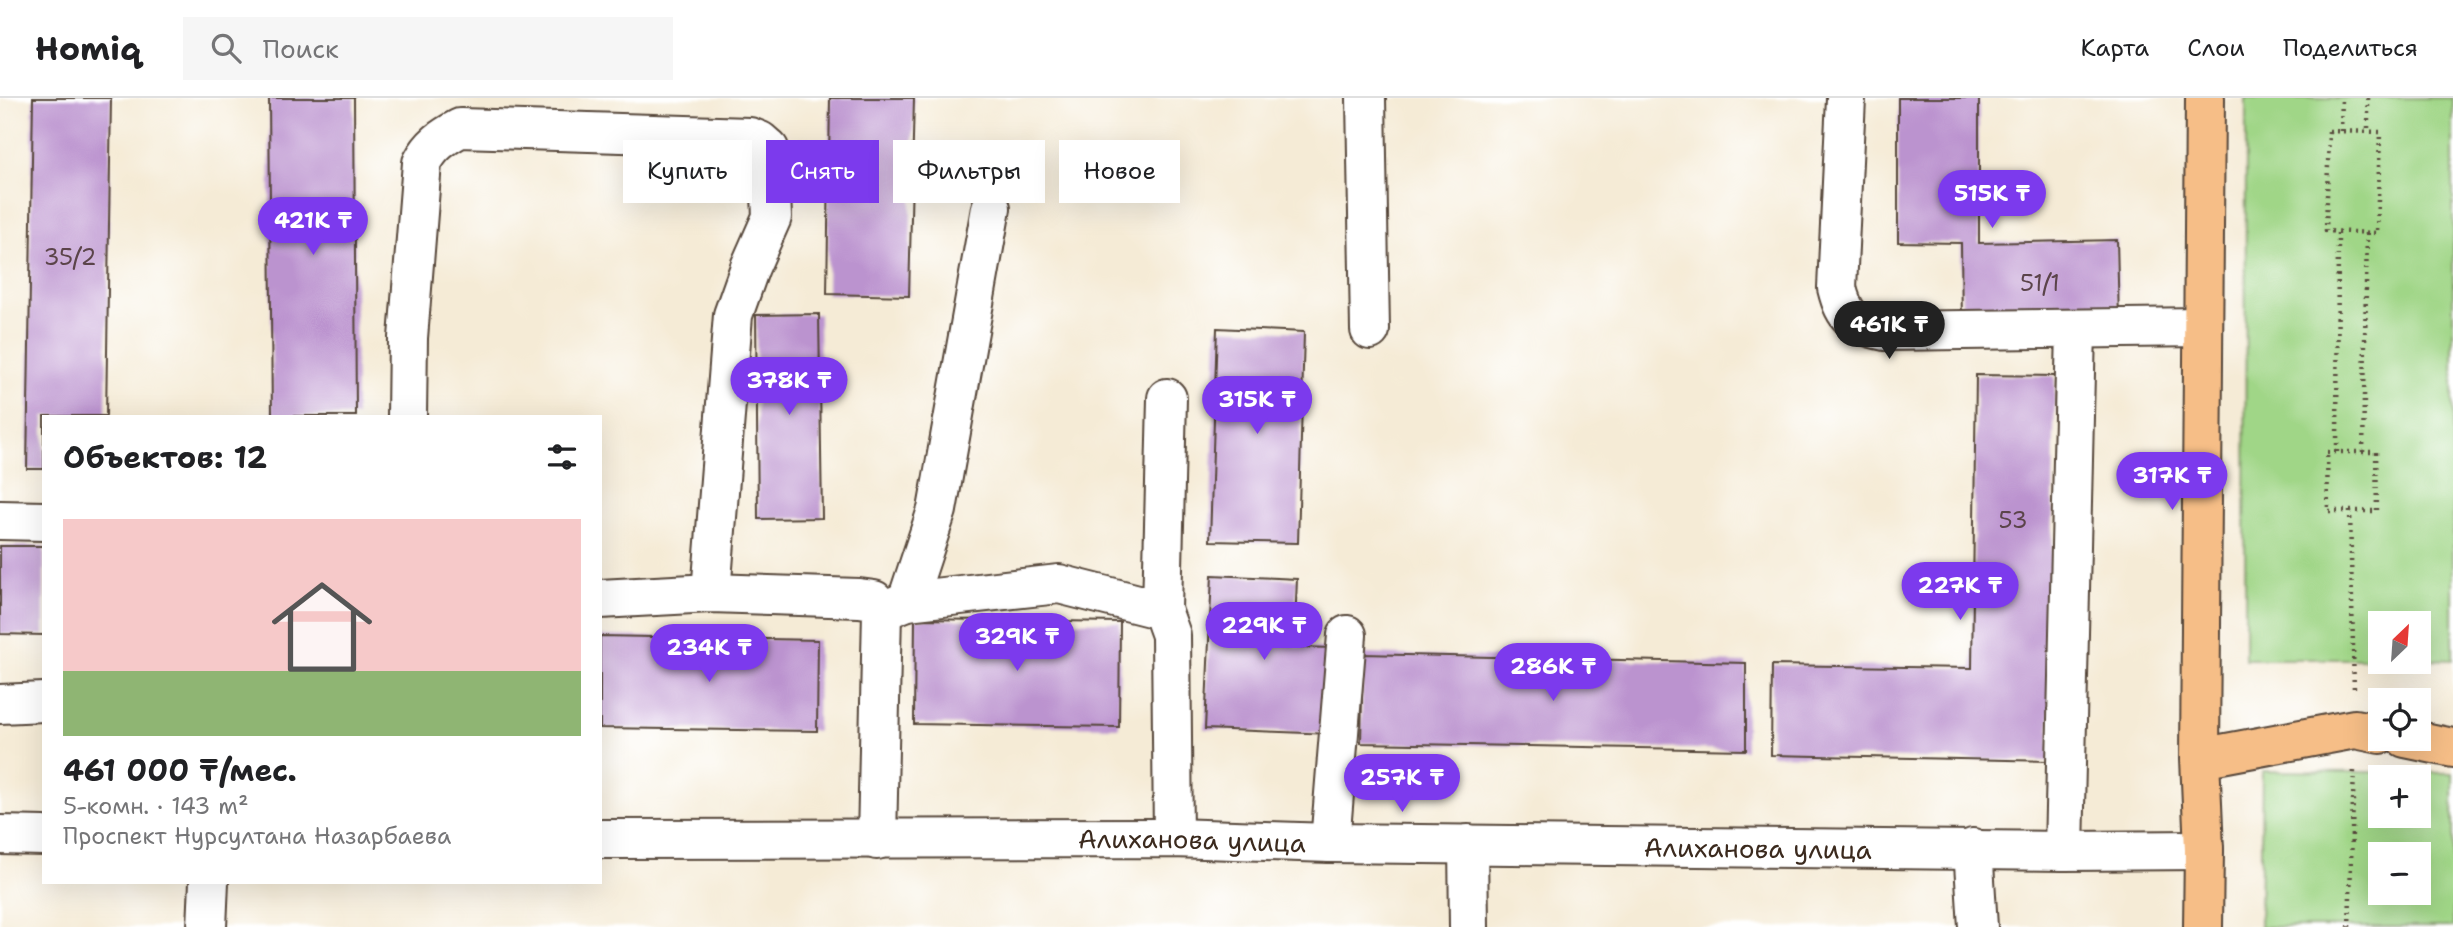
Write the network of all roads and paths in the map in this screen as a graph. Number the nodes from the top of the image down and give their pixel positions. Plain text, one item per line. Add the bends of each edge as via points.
1 (1366, 98) edge
2 (1846, 98) edge
3 (2206, 98) edge
4 (2342, 98) edge
5 (2368, 98) edge
6 (2341, 131) junction
7 (2368, 132) junction
8 (991, 208) dead end
9 (2338, 231) junction
10 (2367, 232) junction
11 (2203, 327) junction
12 (2076, 329) junction
13 (1370, 330) dead end
14 (1167, 398) dead end
15 (407, 415) edge
16 (2337, 452) junction
17 (2363, 452) junction
18 (0, 520) edge
19 (42, 521) edge
20 (711, 593) junction
21 (602, 599) edge
22 (895, 606) junction
23 (1162, 610) junction
24 (1347, 635) dead end
25 (42, 702) edge
26 (0, 704) edge
27 (2368, 732) edge
28 (2431, 743) edge
29 (2453, 748) edge
30 (2200, 758) junction
31 (0, 835) edge
32 (42, 836) edge
33 (1173, 838) junction
34 (602, 839) edge
35 (877, 840) junction
36 (1330, 843) junction
37 (1468, 844) junction
38 (1972, 848) junction
39 (2204, 849) junction
40 (2064, 850) junction
41 (209, 884) edge
42 (206, 927) edge
43 (1469, 927) edge
44 (1978, 927) edge
45 (2203, 927) edge

1 - 13 street
2 - 12 street via 1837,288 1842,309 1858,325 1885,331
3 - 11 main road
4 - 6 path
5 - 7 path
6 - 7 path
6 - 9 path via 2329,131 2326,231
7 - 10 path via 2380,132 2377,233
8 - 22 street via 937,510
9 - 10 path
9 - 16 path
10 - 17 path
11 - 12 street
11 - 30 main road
12 - 40 street
14 - 23 street
15 - 20 street via 408,338 422,163 440,139 460,128 684,133 760,141 769,149 772,217 733,315
16 - 17 path
16 - 17 path via 2328,452 2328,511 2377,511 2376,452
18 - 19 street
20 - 21 street
20 - 22 street via 859,598
22 - 23 street via 1059,584
22 - 35 street
23 - 33 street via 1171,635
24 - 36 street
25 - 26 street
27 - 30 main road via 2355,729
28 - 29 main road
30 - 39 main road
31 - 32 street
33 - 35 street, Алиханова улица
33 - 36 street, Алиханова улица
34 - 35 street, Алиханова улица
36 - 37 street, Алиханова улица
37 - 38 street, Алиханова улица
37 - 43 street
38 - 40 street, Алиханова улица
38 - 44 street
39 - 40 street, Алиханова улица
39 - 45 main road
41 - 42 street

